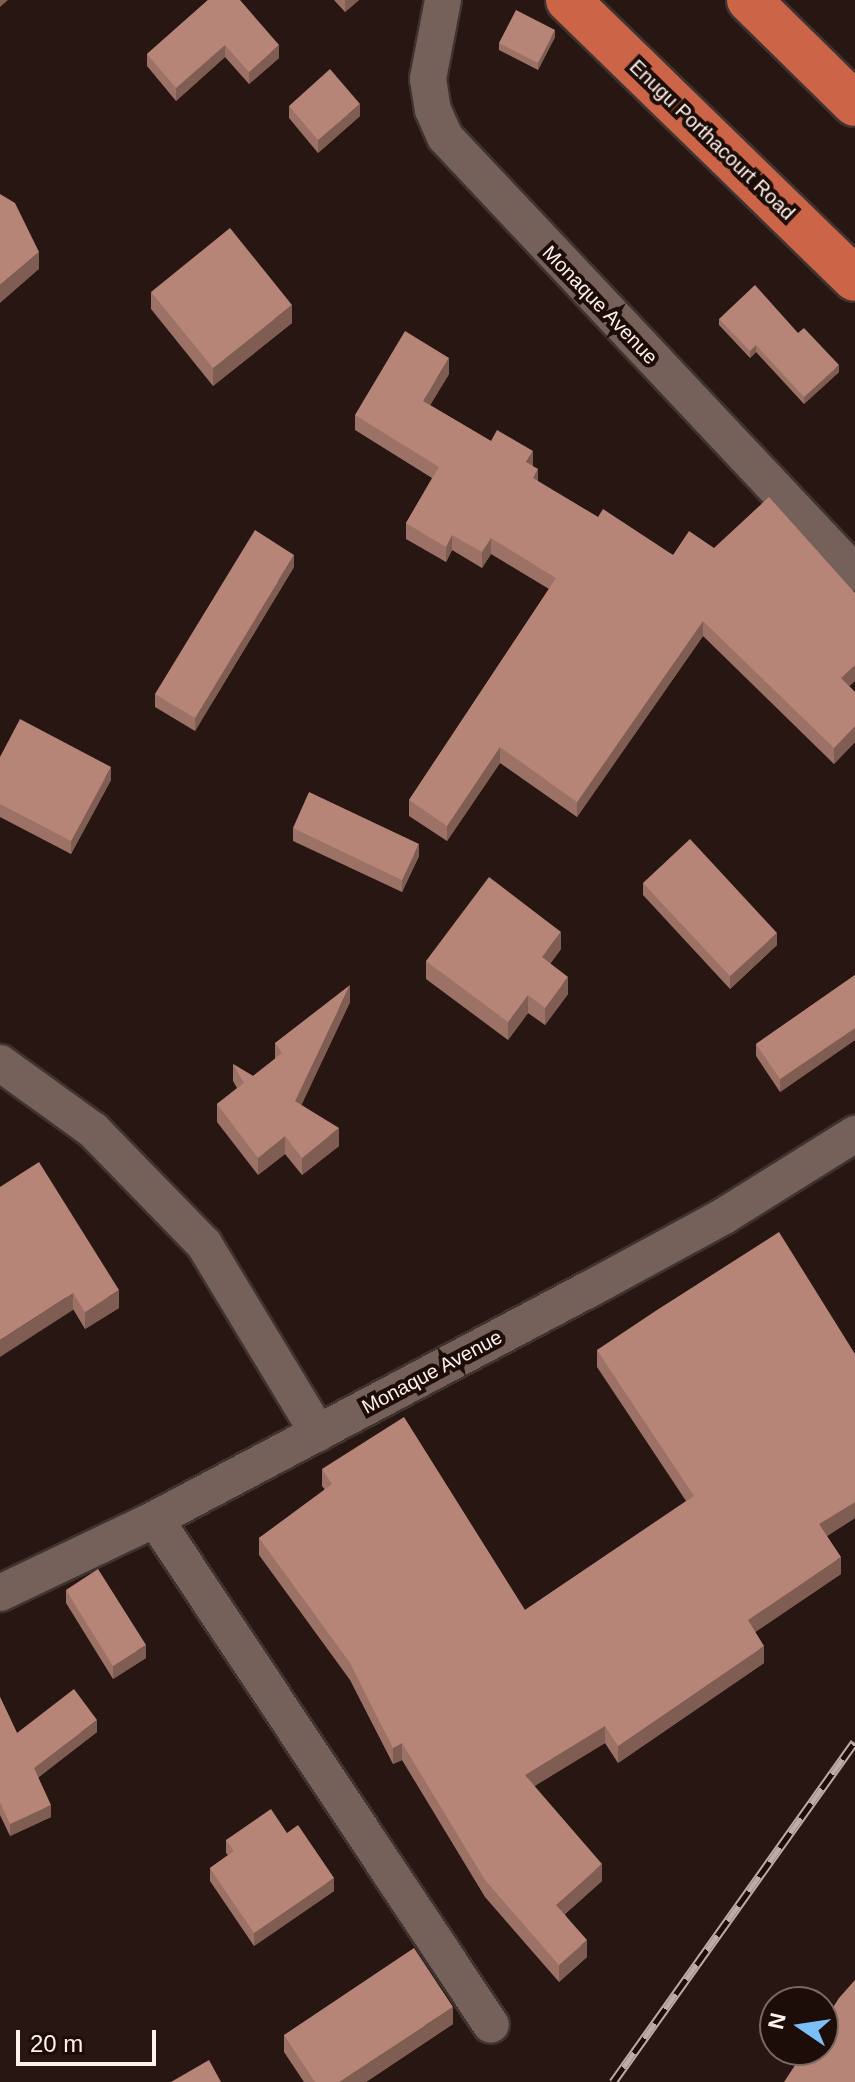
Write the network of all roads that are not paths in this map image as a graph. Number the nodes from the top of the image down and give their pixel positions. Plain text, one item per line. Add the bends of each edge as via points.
1 (443, 0) edge
2 (568, 0) edge
3 (749, 0) edge
4 (855, 104) edge
5 (855, 279) edge
6 (855, 573) edge
7 (0, 1063) edge
8 (855, 1134) edge
9 (318, 1433) junction
10 (155, 1519) junction
11 (0, 1593) edge
12 (491, 2025) dead end

1 - 6 street, Monaque Avenue via 428,79 445,137
2 - 5 highway, Enugu Porthacourt Road
3 - 4 highway
7 - 9 street via 93,1130 204,1244
8 - 9 street, Monaque Avenue via 724,1216
9 - 10 street, Monaque Avenue
10 - 11 street, Monaque Avenue
10 - 12 street

